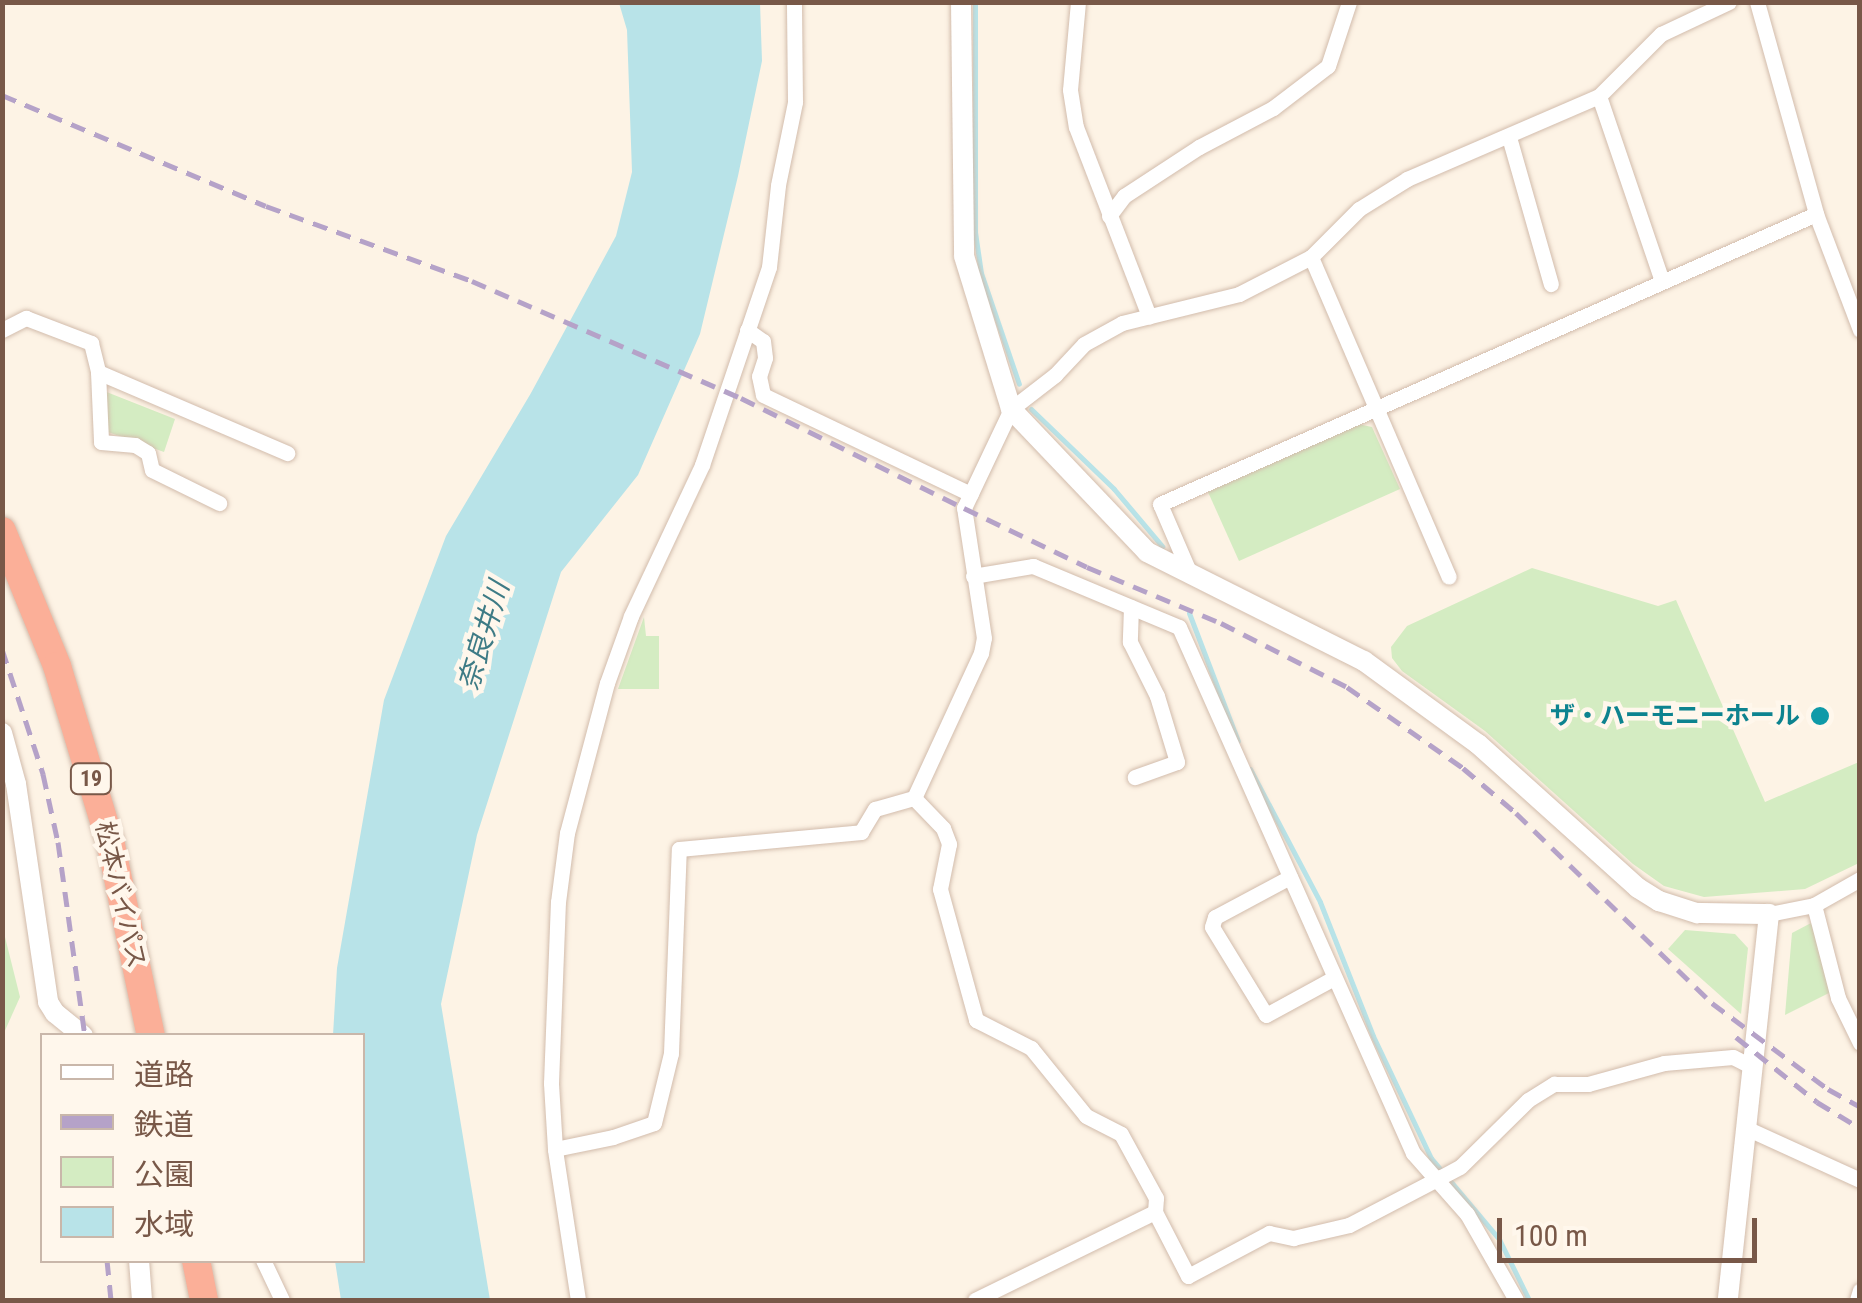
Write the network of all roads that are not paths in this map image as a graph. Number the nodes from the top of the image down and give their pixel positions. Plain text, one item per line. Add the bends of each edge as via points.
1 (794, 2) edge
2 (960, 2) edge
3 (1078, 2) edge
4 (1349, 2) edge
5 (1730, 2) edge
6 (1757, 2) edge
7 (1599, 96) junction
8 (1508, 137) junction
9 (1816, 214) junction
10 (1109, 216) junction
11 (1312, 258) junction
12 (1662, 281) junction
13 (1550, 284) dead end
14 (1149, 316) junction
15 (2, 330) edge
16 (747, 330) junction
17 (1860, 330) edge
18 (98, 372) junction
19 (1372, 406) junction
20 (1011, 409) junction
21 (287, 453) dead end
22 (971, 494) junction
23 (218, 503) dead end
24 (2, 531) edge
25 (973, 576) junction
26 (1449, 577) dead end
27 (1192, 578) junction
28 (1131, 607) junction
29 (2, 733) edge
30 (1135, 777) dead end
31 (914, 798) junction
32 (1290, 878) junction
33 (1860, 878) edge
34 (1814, 905) junction
35 (1769, 914) junction
36 (1334, 978) junction
37 (76, 1030) edge
38 (149, 1033) edge
39 (1860, 1043) edge
40 (1754, 1067) junction
41 (1746, 1128) junction
42 (555, 1149) junction
43 (1442, 1176) junction
44 (1860, 1180) edge
45 (1155, 1212) junction
46 (139, 1263) edge
47 (197, 1263) edge
48 (264, 1263) edge
49 (1860, 1290) edge
50 (142, 1300) edge
51 (204, 1300) edge
52 (282, 1300) edge
53 (578, 1300) edge
54 (975, 1300) edge
55 (1516, 1300) edge
56 (1728, 1300) edge
57 (1857, 1300) edge

1 - 16 street via 796,102 769,267
2 - 20 street via 964,256
3 - 10 street via 1070,90 1076,127
4 - 10 street via 1328,66 1272,108 1124,196
5 - 7 street via 1661,34
6 - 9 street
7 - 8 street
7 - 12 street
8 - 11 street via 1407,179 1359,208
8 - 13 street
9 - 12 street
9 - 17 street
10 - 14 street
11 - 14 street via 1239,294
11 - 19 street
12 - 19 street
14 - 20 street via 1084,344
15 - 18 street via 26,318 90,344
16 - 22 street via 763,341 763,395
16 - 42 street via 702,465 625,632 567,834 551,1083
18 - 21 street
18 - 23 street via 101,442 148,452 152,470
19 - 26 street
19 - 27 street via 1160,504
20 - 22 street
20 - 27 street via 1147,552
22 - 25 street via 964,508
24 - 38 highway, 松本バイパス / 19 via 57,666 106,827
25 - 28 street via 1033,566
25 - 31 street via 981,654
27 - 35 street via 1364,661 1467,735 1658,901 1696,913
28 - 30 street via 1130,642 1157,696 1177,762
28 - 32 street via 1178,628
29 - 37 street via 16,784 45,988 55,1013
31 - 42 street via 874,809 861,832 678,849 670,1053 654,1123
31 - 45 street via 949,844 940,890 976,1020 1030,1048 1086,1116 1121,1134 1156,1198
32 - 36 street
32 - 36 street via 1216,917 1212,927 1266,1015
33 - 34 street
34 - 35 street
34 - 39 street via 1838,998
35 - 40 street
36 - 43 street via 1413,1153
40 - 41 street
40 - 43 street via 1733,1056 1588,1084 1554,1084
41 - 44 street
41 - 56 street
42 - 53 street
43 - 45 street via 1348,1225 1293,1238 1269,1234 1188,1276
43 - 55 street
45 - 54 street
46 - 50 street
47 - 51 highway
48 - 52 street
49 - 57 street

